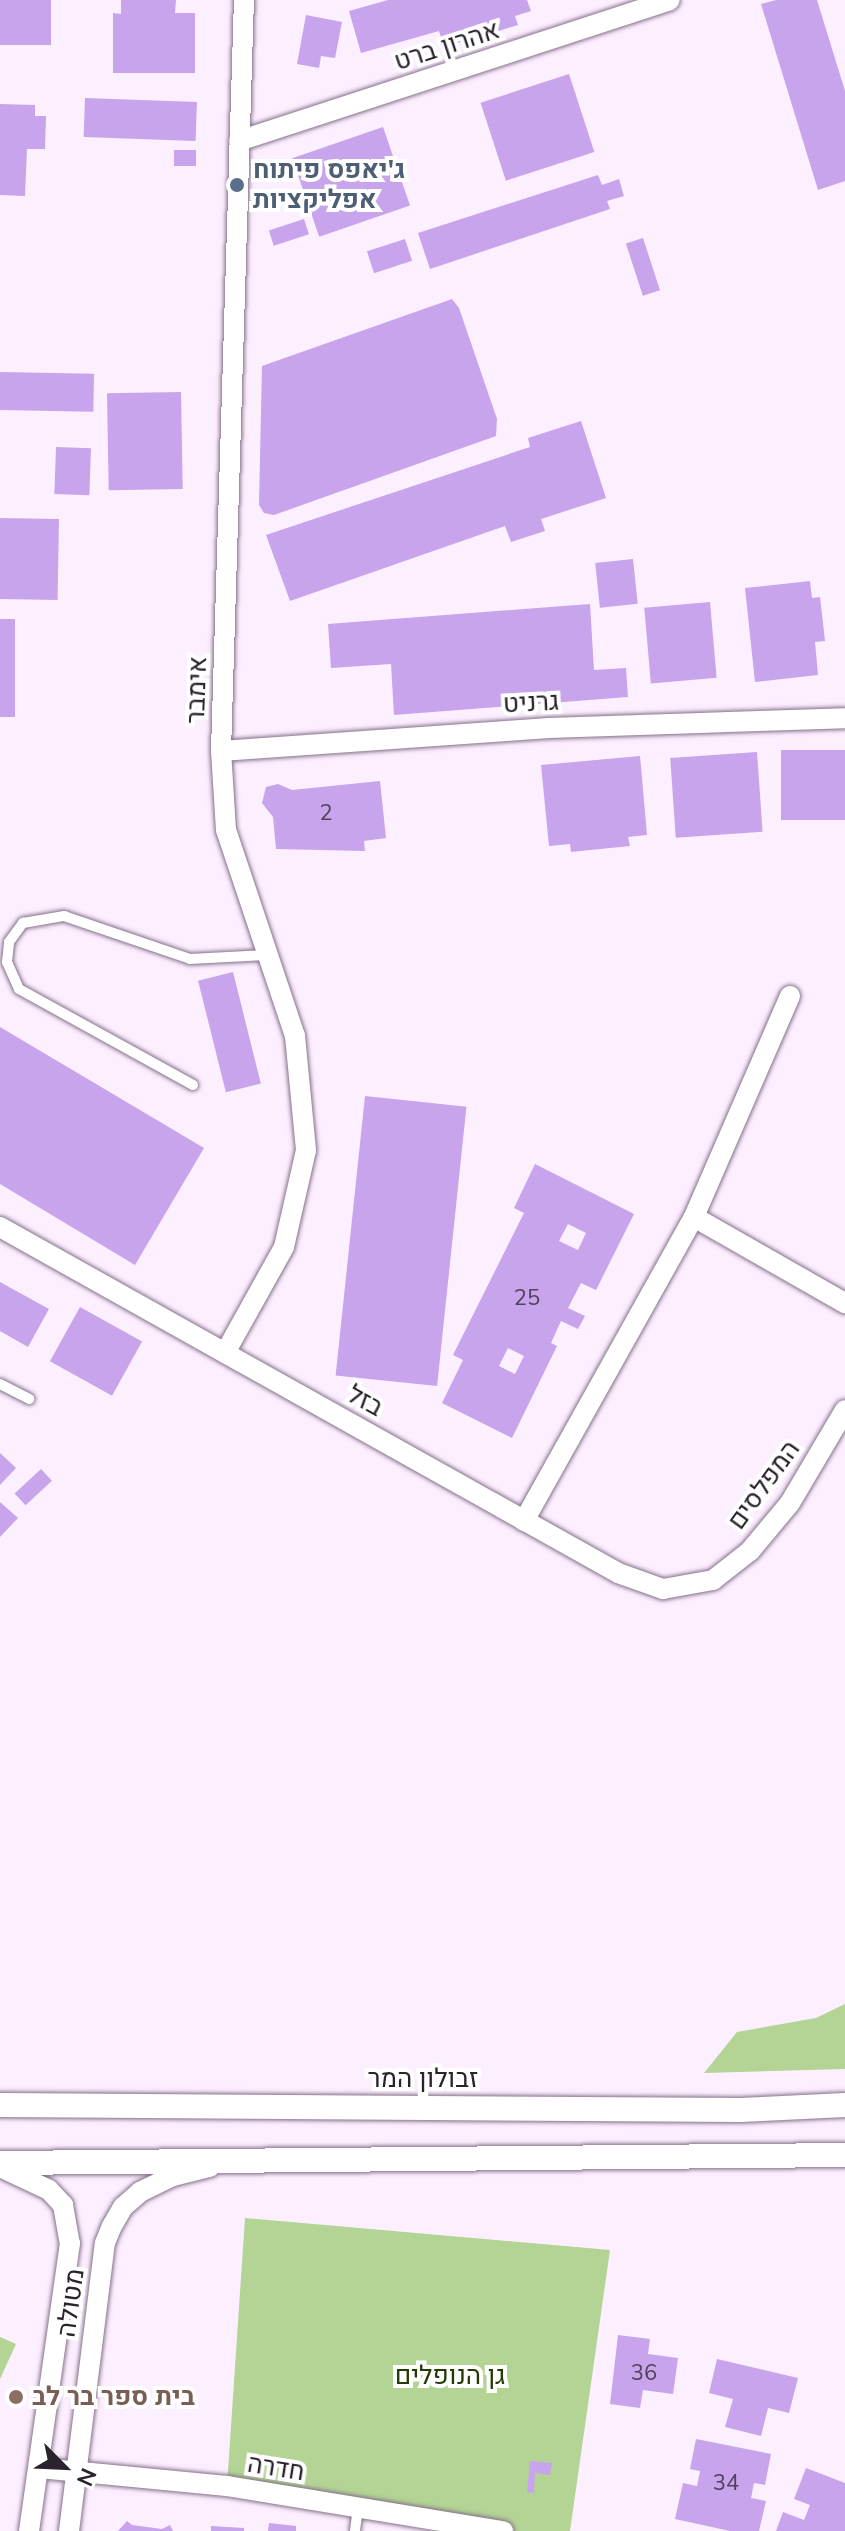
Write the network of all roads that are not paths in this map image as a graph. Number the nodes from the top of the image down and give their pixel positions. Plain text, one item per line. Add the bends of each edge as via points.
1 (244, 0) edge
2 (670, 0) edge
3 (239, 141) junction
4 (845, 718) edge
5 (221, 751) junction
6 (266, 955) junction
7 (790, 996) dead end
8 (193, 1085) dead end
9 (694, 1217) junction
10 (0, 1227) edge
11 (845, 1303) edge
12 (225, 1353) junction
13 (0, 1384) edge
14 (29, 1399) dead end
15 (845, 1410) edge
16 (524, 1521) junction
17 (713, 1580) joint
18 (0, 2105) edge
19 (845, 2105) edge
20 (845, 2155) edge
21 (234, 2162) junction
22 (0, 2165) edge
23 (39, 2468) junction
24 (75, 2471) junction
25 (358, 2508) junction
26 (405, 2523) edge
27 (29, 2531) edge
28 (69, 2531) edge
29 (355, 2531) edge
30 (503, 2531) edge

1 - 3 street, אימבר
2 - 3 street, אהרון ברט
3 - 5 street, אימבר
4 - 5 street, גרניט via 549,728
5 - 6 street, אימבר via 226,830
6 - 8 lane via 190,959 64,916 23,923 9,942 7,962 19,989
6 - 12 street, אימבר via 295,1036 306,1150 284,1247
7 - 9 street
9 - 11 street
9 - 16 street
10 - 12 street, בזל
12 - 16 street, בזל
13 - 14 lane
15 - 17 street, המפלסים via 790,1503 750,1551
16 - 17 street, בזל via 618,1573 663,1589
18 - 19 street, זבולון המר via 741,2110
20 - 21 street
21 - 22 street
21 - 24 street, מטולה via 173,2176 140,2192 112,2226 105,2243
22 - 23 street, מטולה via 49,2190 63,2205 68,2222 70,2243
23 - 24 street, חדרה
23 - 27 street, מטולה
24 - 25 street, חדרה via 227,2486
24 - 28 street, מטולה
25 - 26 street, חדרה
25 - 29 lane
26 - 30 street, חדרה

